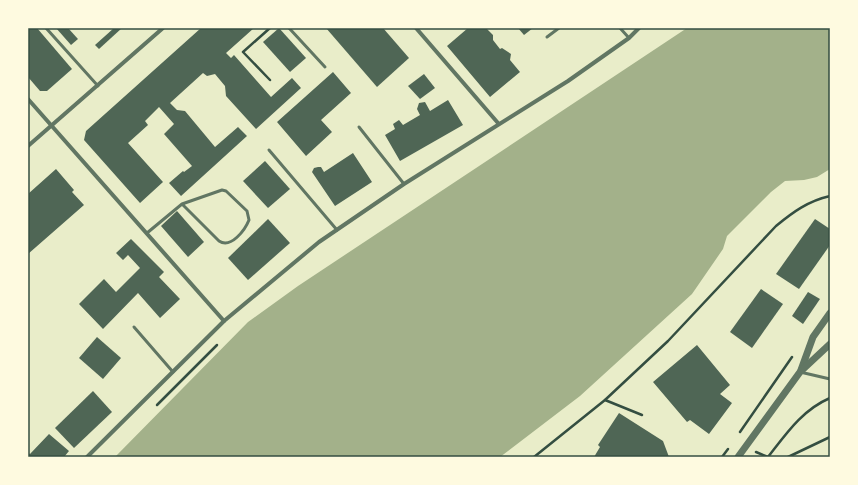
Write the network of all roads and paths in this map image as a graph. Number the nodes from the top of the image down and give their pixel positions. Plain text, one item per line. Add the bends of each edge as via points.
1 (46, 28) edge
2 (163, 28) edge
3 (270, 28) edge
4 (289, 28) edge
5 (416, 28) edge
6 (559, 28) edge
7 (620, 28) edge
8 (639, 28) edge
9 (547, 37) dead end
10 (630, 38) junction
11 (325, 67) dead end
12 (270, 80) dead end
13 (98, 86) junction
14 (28, 99) edge
15 (498, 123) junction
16 (52, 125) junction
17 (358, 127) dead end
18 (28, 146) edge
19 (269, 150) dead end
20 (404, 184) junction
21 (830, 196) edge
22 (182, 204) junction
23 (337, 230) junction
24 (147, 233) junction
25 (830, 313) edge
26 (224, 321) junction
27 (134, 327) dead end
28 (830, 344) edge
29 (795, 353) dead end
30 (173, 372) junction
31 (800, 372) junction
32 (830, 379) edge
33 (830, 398) edge
34 (605, 400) junction
35 (642, 415) dead end
36 (830, 437) edge
37 (736, 438) dead end
38 (731, 444) dead end
39 (87, 457) edge
40 (534, 457) edge
41 (722, 457) edge
42 (738, 457) edge
43 (768, 457) edge
44 (788, 457) edge

1 - 13 lane
2 - 13 street
3 - 12 path via 243,52
4 - 11 lane
5 - 15 street
6 - 9 lane
7 - 10 lane
8 - 10 street
10 - 15 street via 568,81
13 - 16 street
14 - 16 street
15 - 20 street
16 - 18 street
16 - 24 street
17 - 20 lane
19 - 23 lane
20 - 23 street
21 - 34 path via 807,203 776,226 683,327
22 - 22 lane via 224,190 247,211 249,220 232,242 224,244
22 - 24 lane
23 - 26 street
24 - 26 street
25 - 31 street via 813,337
26 - 30 street
27 - 30 lane
28 - 31 street
29 - 37 path
30 - 39 street
31 - 32 lane
31 - 42 street
33 - 43 path via 810,408
34 - 35 path
34 - 40 path
36 - 44 path
38 - 41 path

